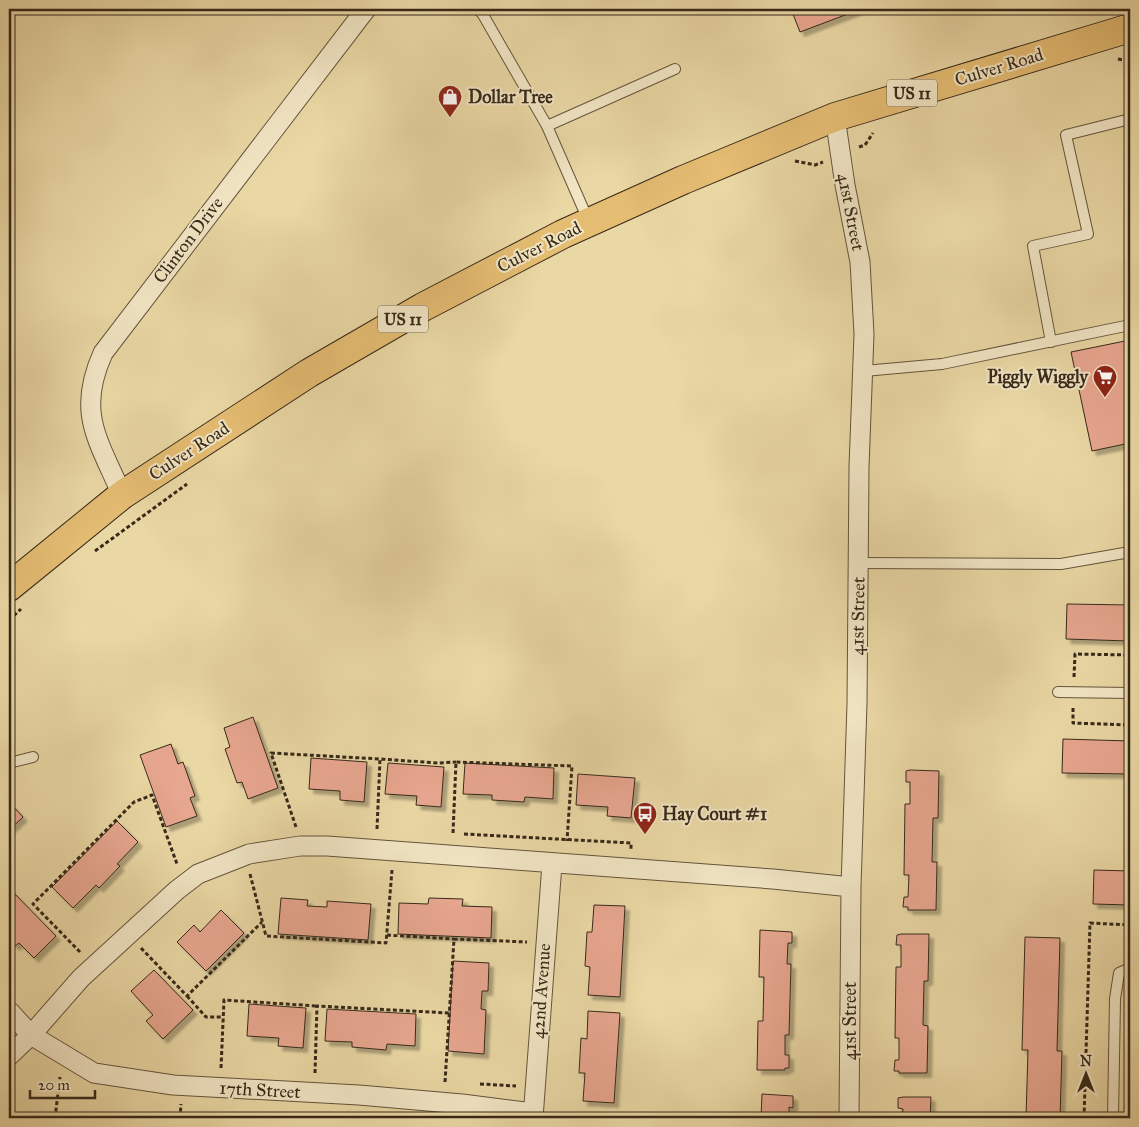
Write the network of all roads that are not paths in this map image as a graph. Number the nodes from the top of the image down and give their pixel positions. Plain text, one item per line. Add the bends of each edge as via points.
1 (366, 9) edge
2 (477, 9) edge
3 (1130, 28) edge
4 (675, 68) dead end
5 (835, 117) junction
6 (1130, 119) edge
7 (547, 126) junction
8 (589, 222) junction
9 (1130, 325) edge
10 (1051, 342) junction
11 (864, 371) junction
12 (122, 495) junction
13 (1130, 552) edge
14 (859, 562) junction
15 (18, 596) edge
16 (1058, 692) dead end
17 (1130, 693) edge
18 (33, 757) dead end
19 (9, 763) edge
20 (552, 864) junction
21 (851, 888) junction
22 (1130, 968) edge
23 (9, 1010) edge
24 (31, 1035) junction
25 (9, 1056) edge
26 (533, 1116) edge
27 (849, 1118) edge
28 (1114, 1118) edge

1 - 12 street, Clinton Drive via 103,352 90,391 91,421
2 - 7 lane
3 - 5 main road, Culver Road / US 11
4 - 7 lane
5 - 8 main road, Culver Road / US 11
5 - 11 street, 41st Street via 860,262
6 - 10 lane via 1066,135 1088,234 1033,246
7 - 8 lane
8 - 12 main road, Culver Road / US 11 via 423,307 309,373
9 - 10 lane
10 - 11 lane via 942,364
11 - 14 street, 41st Street
12 - 15 main road, Culver Road / US 11
13 - 14 lane via 1061,564
14 - 21 street, 41st Street
16 - 17 lane
18 - 19 lane
20 - 21 street via 773,879
20 - 24 street via 327,846 300,846 246,855 198,874 177,890 81,978
20 - 26 street, 42nd Avenue
21 - 27 street, 41st Street
22 - 28 lane via 1119,973 1115,999
23 - 24 street, 17th Street
24 - 25 street
24 - 26 street, 17th Street via 94,1073 121,1078 173,1086 390,1097

